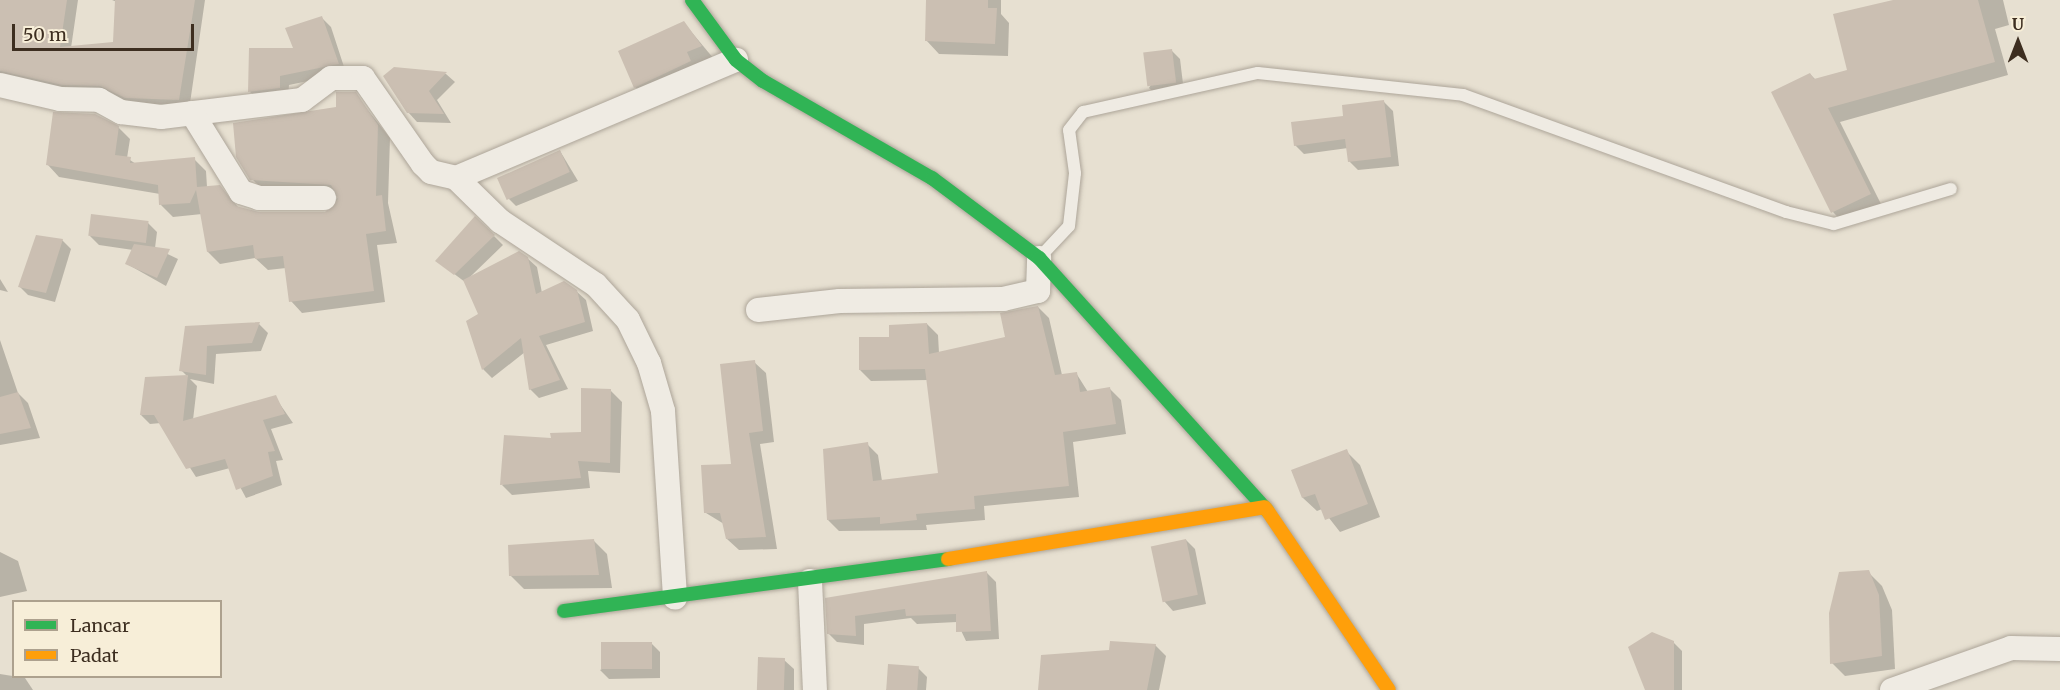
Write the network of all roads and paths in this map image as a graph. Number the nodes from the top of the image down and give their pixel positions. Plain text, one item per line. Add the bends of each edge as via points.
1 (692, 0) edge
2 (736, 60) junction
3 (0, 85) edge
4 (192, 113) junction
5 (456, 178) junction
6 (1951, 189) dead end
7 (324, 198) dead end
8 (1039, 258) junction
9 (758, 310) dead end
10 (1265, 507) junction
11 (810, 581) junction
12 (675, 598) junction
13 (564, 611) dead end
14 (2060, 649) edge
15 (1921, 687) edge
16 (815, 690) edge
17 (1389, 690) edge
18 (1892, 690) edge

1 - 2 street
2 - 5 street
2 - 8 street via 932,178
3 - 4 street via 60,99 99,100 121,112 161,117
4 - 5 street via 302,100 330,78 363,78 423,164 431,172
4 - 7 street via 241,192 259,198
5 - 12 street via 500,220 596,285 628,320 649,363 663,411
6 - 8 lane via 1834,224 1463,96 1258,73 1083,112 1069,130 1075,173 1069,226
8 - 9 street via 1038,291 1003,299 851,300
8 - 10 street
10 - 11 street
10 - 17 street
11 - 12 street
11 - 16 street
12 - 13 street
14 - 15 street via 2011,648
15 - 18 street

